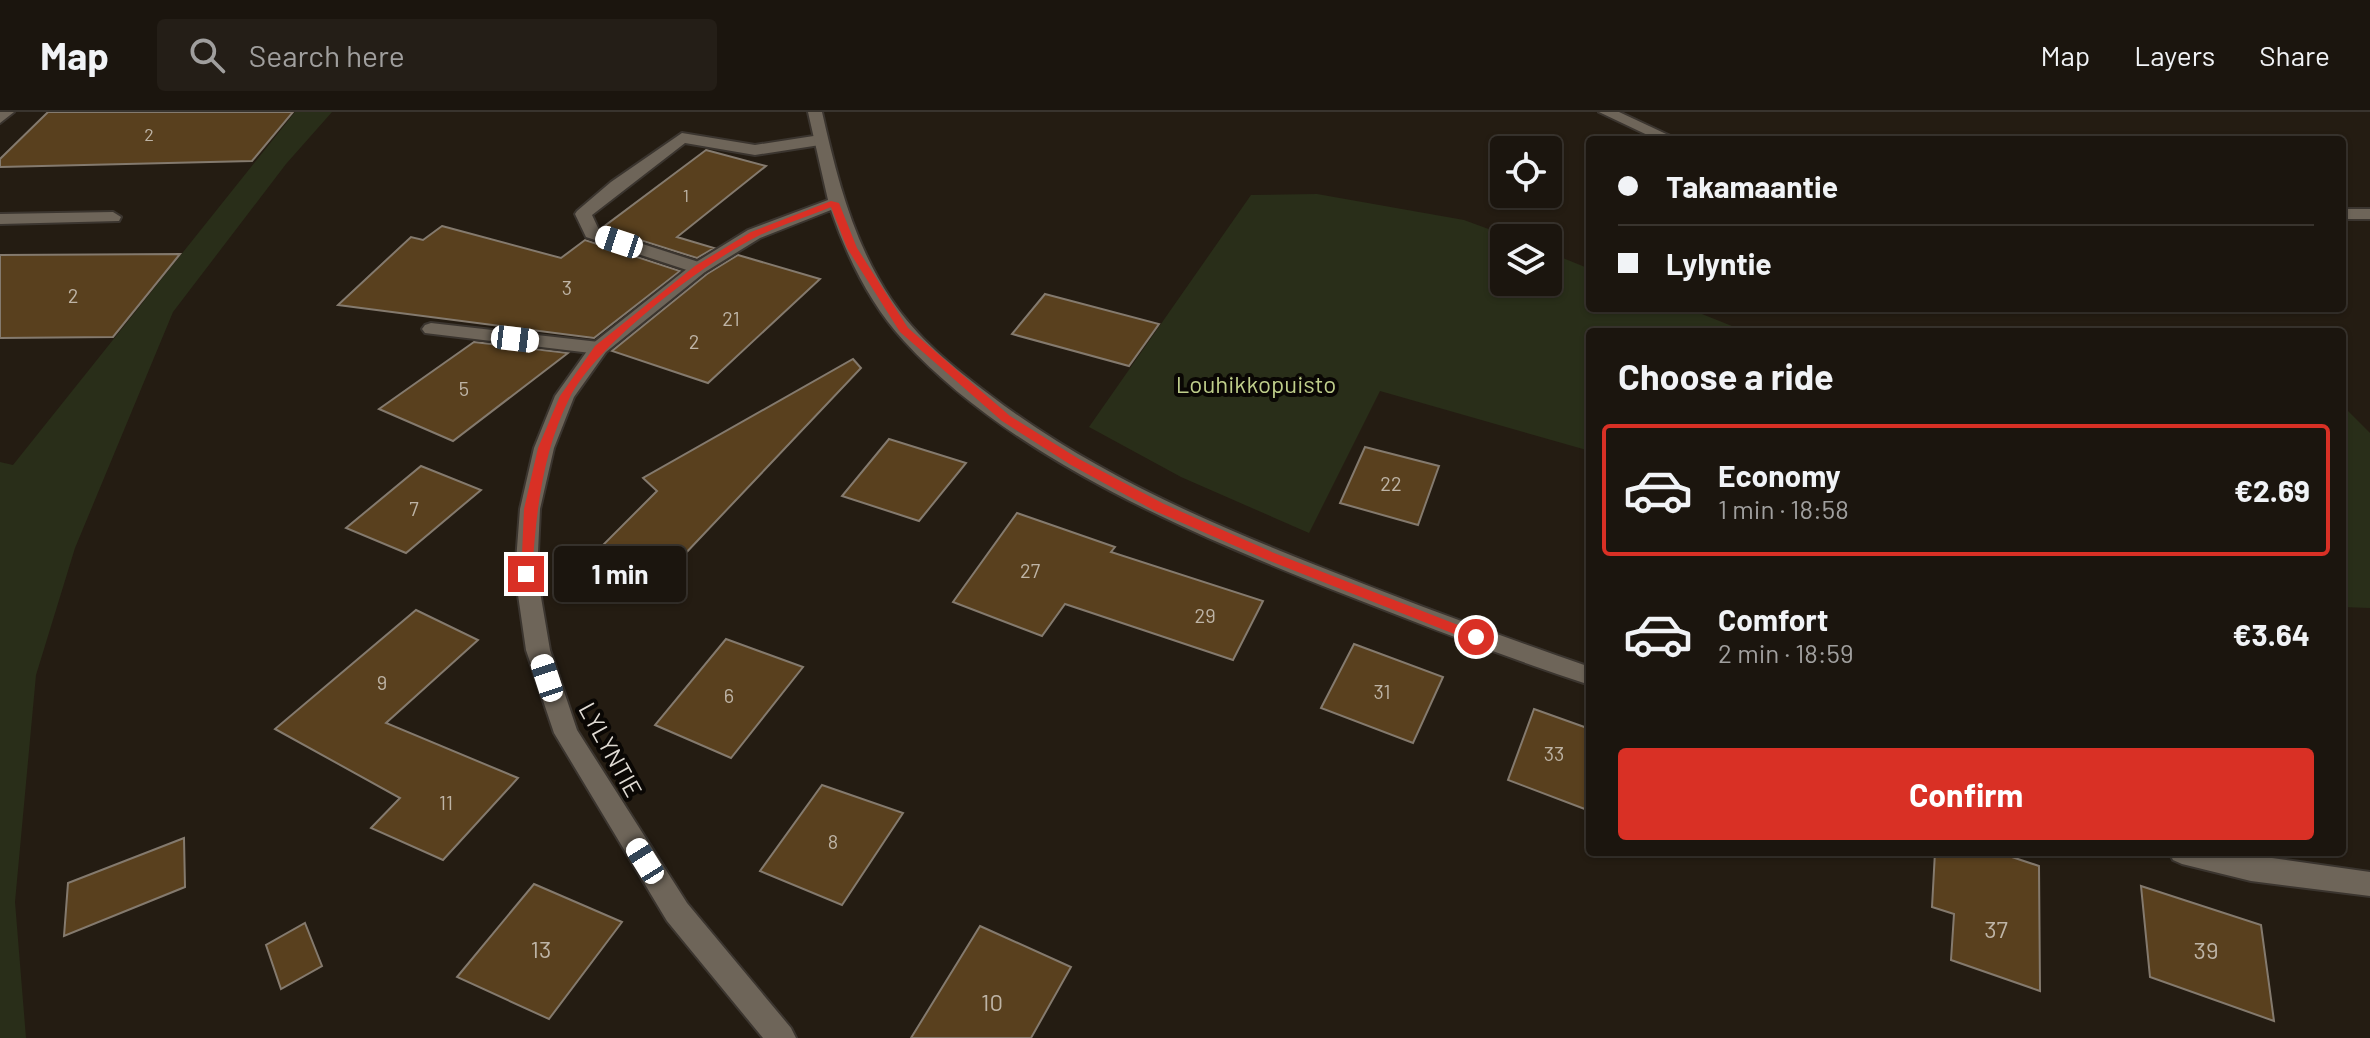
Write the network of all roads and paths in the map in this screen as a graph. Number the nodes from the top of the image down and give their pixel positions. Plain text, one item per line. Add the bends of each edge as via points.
1 (7, 112) edge
2 (815, 112) edge
3 (1606, 112) edge
4 (0, 118) edge
5 (1662, 136) edge
6 (820, 140) junction
7 (834, 203) junction
8 (2346, 214) edge
9 (2370, 214) edge
10 (113, 217) dead end
11 (0, 219) edge
12 (699, 268) junction
13 (431, 329) dead end
14 (599, 348) junction
15 (1586, 675) edge
16 (2198, 856) edge
17 (2370, 884) edge
18 (781, 1038) edge

1 - 4 street
2 - 6 street
3 - 5 street
6 - 7 street
6 - 12 street via 755,150 682,138 583,214 592,233
7 - 12 street, LYLYNTIE via 754,234
7 - 15 street via 852,248 904,330 1006,418 1075,462 1159,507 1270,556
8 - 9 street
10 - 11 street
12 - 14 street, LYLYNTIE
13 - 14 street
14 - 18 street, LYLYNTIE via 565,396 544,448 530,509 526,574 538,650 566,733 677,912
16 - 17 street via 2251,869

